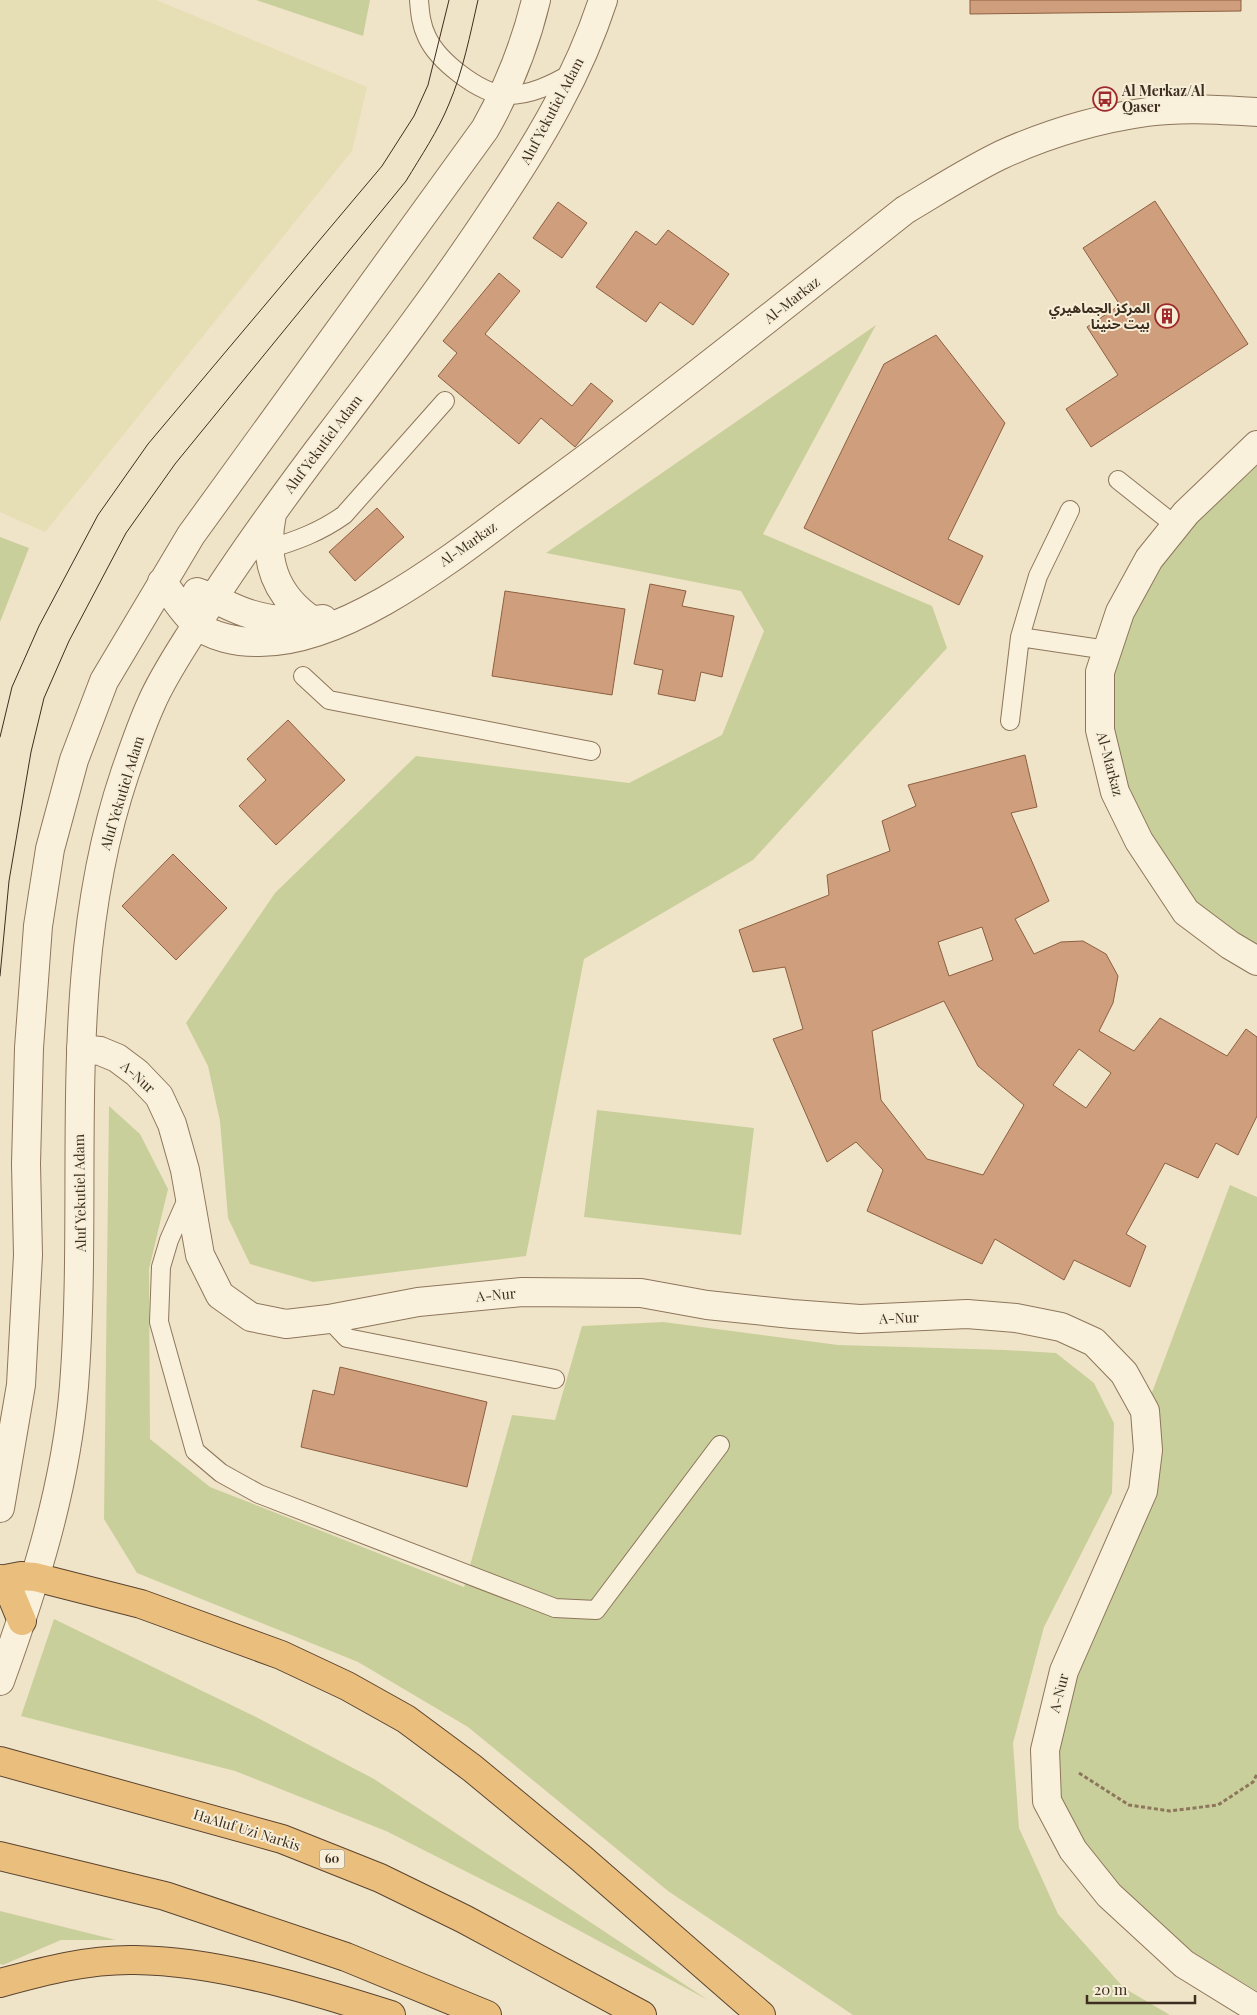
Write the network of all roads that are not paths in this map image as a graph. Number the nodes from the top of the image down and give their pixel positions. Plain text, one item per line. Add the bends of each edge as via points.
1 (419, 0) edge
2 (536, 0) edge
3 (603, 0) edge
4 (576, 70) junction
5 (504, 95) junction
6 (1257, 112) edge
7 (445, 401) dead end
8 (1257, 445) edge
9 (1118, 480) dead end
10 (1070, 510) dead end
11 (272, 511) junction
12 (1176, 526) junction
13 (268, 549) junction
14 (162, 582) junction
15 (214, 597) junction
16 (374, 606) junction
17 (313, 621) junction
18 (197, 624) junction
19 (1020, 636) junction
20 (1107, 650) junction
21 (303, 676) dead end
22 (1010, 721) dead end
23 (591, 751) dead end
24 (1257, 961) edge
25 (81, 1049) junction
26 (189, 1194) junction
27 (329, 1318) junction
28 (555, 1378) dead end
29 (720, 1445) dead end
30 (0, 1508) edge
31 (35, 1577) junction
32 (0, 1580) edge
33 (22, 1621) junction
34 (0, 1681) edge
35 (0, 1761) edge
36 (0, 1856) edge
37 (0, 1983) edge
38 (1257, 2009) edge
39 (391, 2015) edge
40 (487, 2015) edge
41 (642, 2015) edge
42 (761, 2015) edge

1 - 5 lane via 420,20 438,54 471,81
2 - 5 street via 523,48
3 - 4 street, Aluf Yekutiel Adam
4 - 5 lane via 551,85
4 - 11 street, Aluf Yekutiel Adam via 534,148 468,248
5 - 14 street via 485,129 191,535
6 - 16 street, Al-Markaz via 1149,112 1100,120 1002,155 949,184 905,210 642,419 460,550
7 - 13 lane via 344,515 324,529
8 - 12 street, Al-Markaz
9 - 12 lane
10 - 19 lane via 1038,576
11 - 13 street
11 - 15 street, Aluf Yekutiel Adam
12 - 20 street, Al-Markaz via 1149,559 1120,612
13 - 17 street via 273,571 286,597 299,612
14 - 15 street, Al-Markaz
14 - 18 street, Al-Markaz
14 - 30 street via 104,681 74,760 50,849 38,926 29,1048 28,1255 22,1385
15 - 17 street, Al-Markaz via 251,615
15 - 18 street, Aluf Yekutiel Adam
16 - 17 street, Al-Markaz via 341,617
16 - 18 street, Al-Markaz via 337,625 282,640 234,640
18 - 25 street, Aluf Yekutiel Adam via 152,702 124,776 102,860 90,933
19 - 20 lane
19 - 22 lane
20 - 24 street, Al-Markaz via 1100,672 1100,730 1123,808 1139,841 1186,912
21 - 23 lane via 329,700
25 - 26 street, A-Nur via 100,1051 117,1058 159,1096 172,1124
25 - 31 street, Aluf Yekutiel Adam via 78,1164 81,1255 74,1390 54,1506
26 - 27 street, A-Nur via 200,1255 220,1295 251,1318 286,1324
26 - 29 lane via 161,1267 159,1322 195,1451 221,1473 258,1494 555,1608 596,1610
27 - 28 lane via 347,1338
27 - 38 street, A-Nur via 418,1302 522,1292 641,1293 708,1306 792,1314 860,1318 967,1314 1016,1318 1061,1327 1094,1342 1124,1373 1145,1411 1148,1450 1143,1491 1064,1671 1046,1750 1047,1801 1073,1850 1109,1895 1184,1964
31 - 32 highway
31 - 33 street, Aluf Yekutiel Adam
31 - 42 highway via 141,1604 281,1655 406,1719 472,1768 581,1858
32 - 33 highway via 10,1592
33 - 34 street, Aluf Yekutiel Adam
35 - 41 highway, HaAluf Uzi Narkis / 60 via 282,1839 380,1878 464,1919
36 - 40 highway via 165,1896 346,1957
37 - 39 highway via 87,1963 135,1960 211,1968 268,1980

